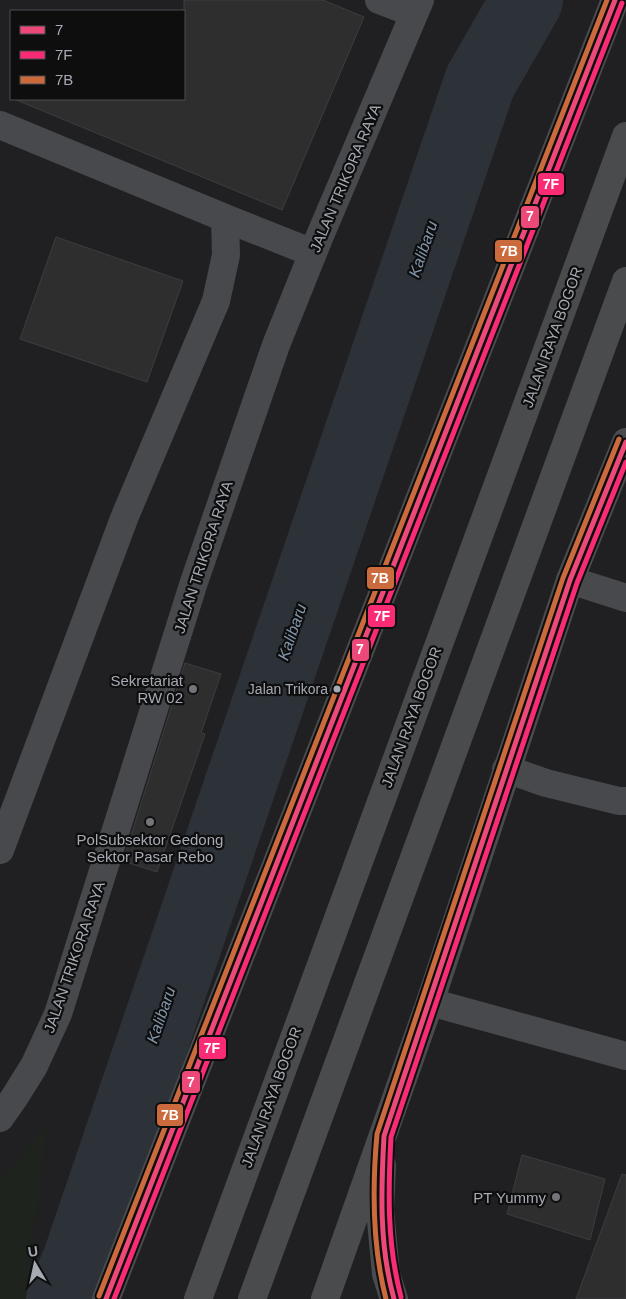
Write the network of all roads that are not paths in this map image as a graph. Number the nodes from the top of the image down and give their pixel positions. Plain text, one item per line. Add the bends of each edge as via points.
1 (379, 0) edge
2 (615, 0) edge
3 (416, 7) edge
4 (0, 125) edge
5 (626, 136) edge
6 (225, 218) junction
7 (313, 253) junction
8 (626, 280) edge
9 (626, 442) edge
10 (570, 580) junction
11 (626, 598) edge
12 (506, 769) junction
13 (626, 801) edge
14 (0, 848) edge
15 (430, 1002) junction
16 (626, 1056) edge
17 (0, 1118) edge
18 (384, 1136) junction
19 (106, 1299) edge
20 (198, 1299) edge
21 (252, 1299) edge
22 (325, 1299) edge
23 (394, 1299) edge

1 - 3 street
2 - 19 highway
3 - 7 street, JALAN TRIKORA RAYA
4 - 6 street
5 - 20 highway, JALAN RAYA BOGOR
6 - 7 street
6 - 14 street via 226,255 216,301 125,516
7 - 17 street, JALAN TRIKORA RAYA via 273,354 194,582 58,1014 34,1066
8 - 21 highway
9 - 10 highway
10 - 11 street
10 - 12 highway
12 - 13 street via 546,783 619,802
12 - 15 highway
15 - 16 street
15 - 18 highway
18 - 22 highway
18 - 23 highway via 380,1210 386,1274

